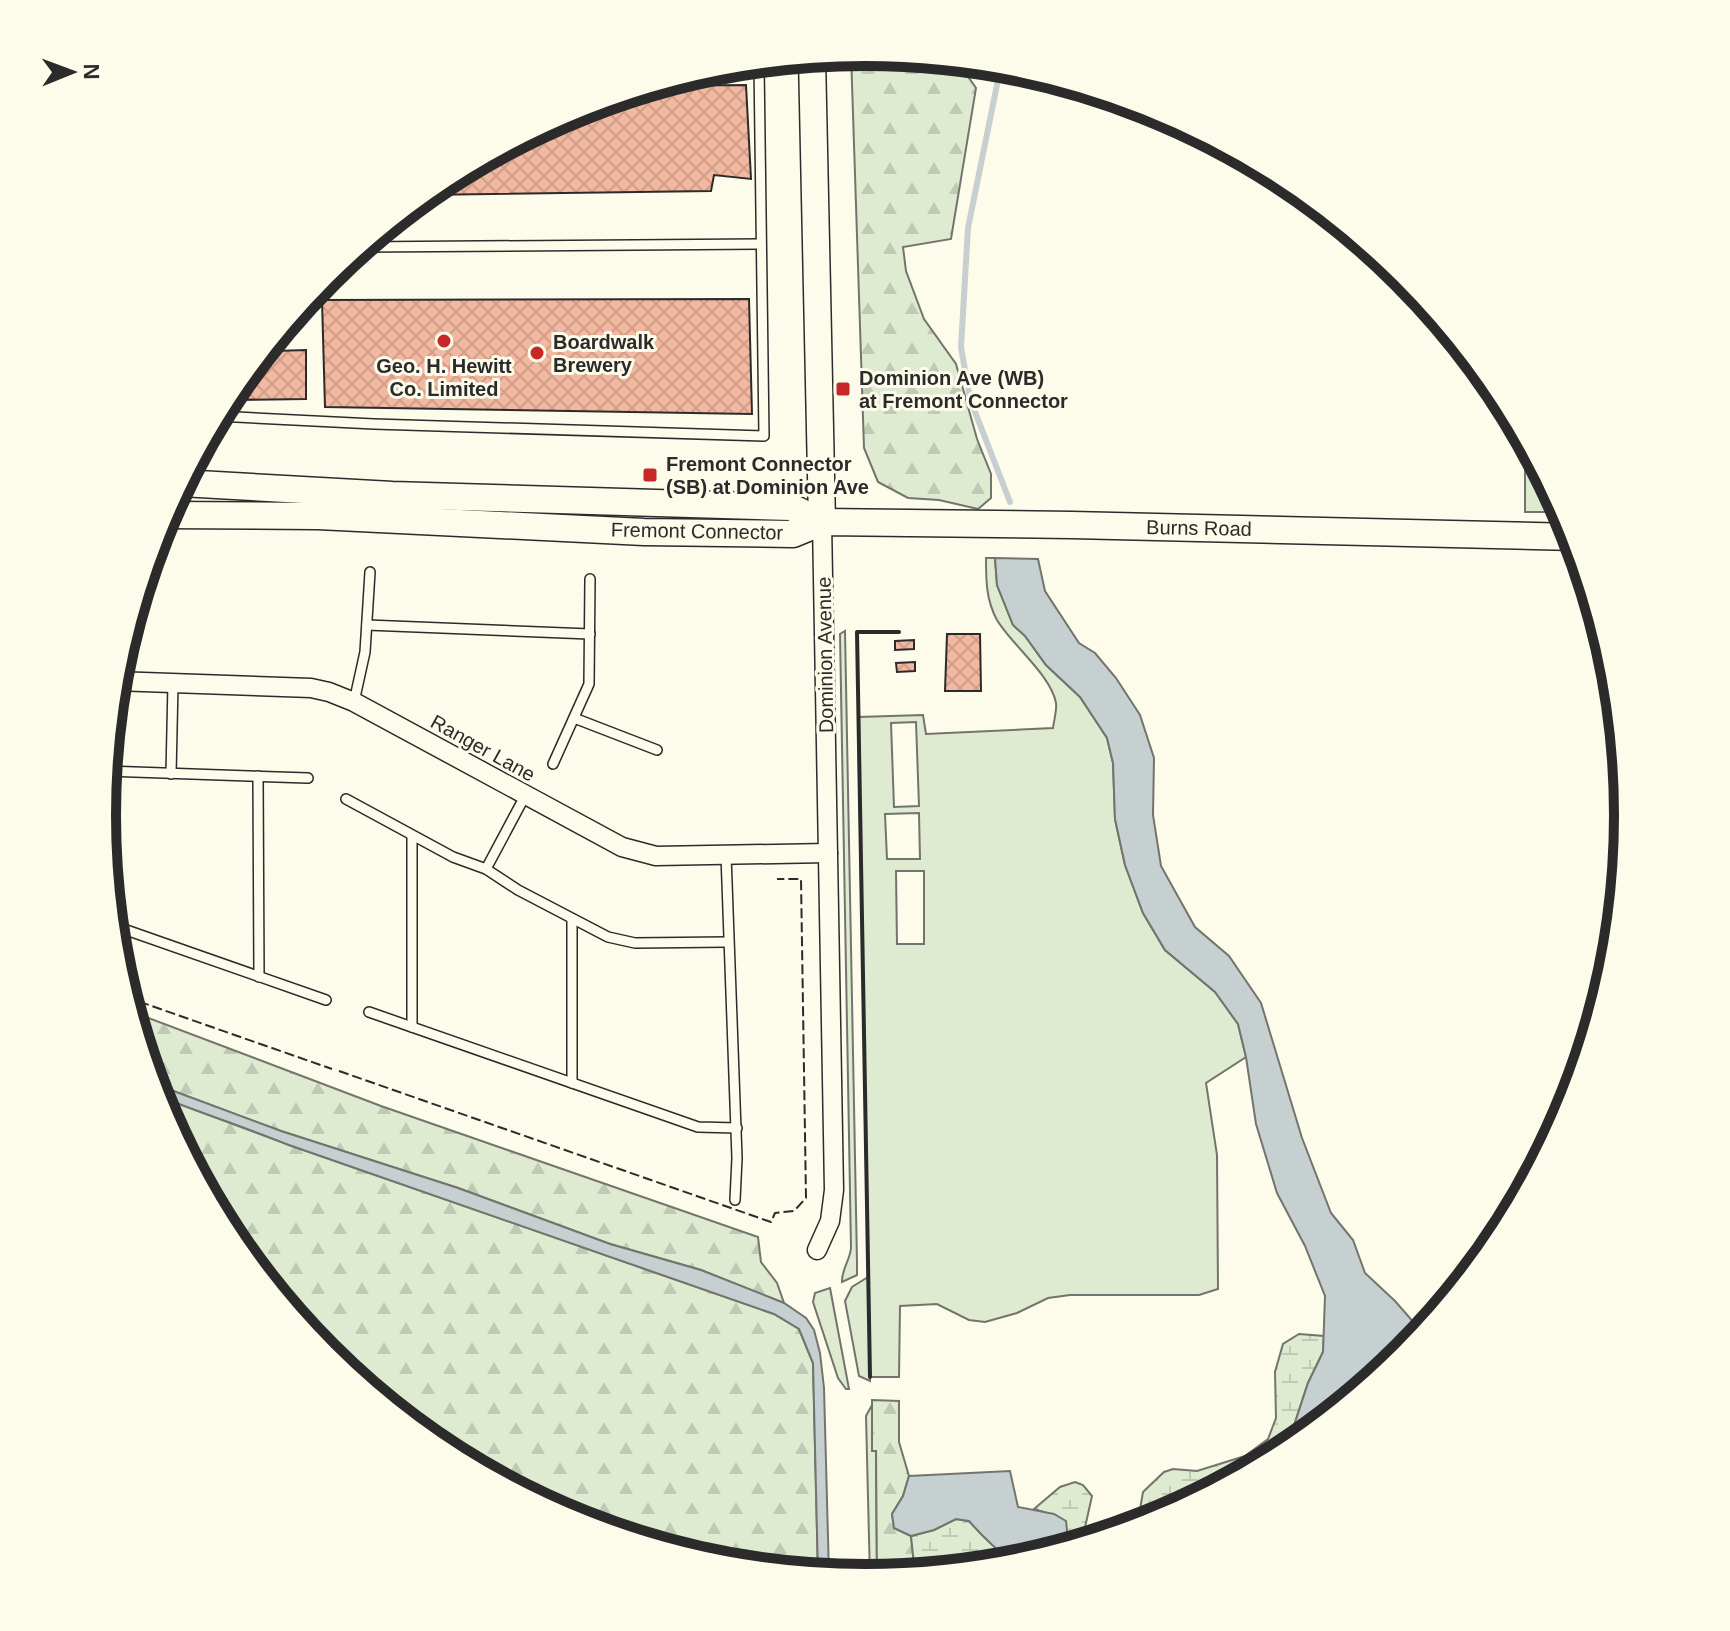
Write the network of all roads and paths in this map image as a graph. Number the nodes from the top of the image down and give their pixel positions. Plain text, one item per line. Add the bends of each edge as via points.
1 (812, 68) edge
2 (759, 73) edge
3 (760, 244) junction
4 (377, 247) edge
5 (231, 417) edge
6 (193, 484) edge
7 (179, 515) edge
8 (822, 522) junction
9 (1560, 537) edge
10 (370, 572) dead end
11 (590, 579) dead end
12 (367, 625) junction
13 (590, 634) junction
14 (128, 682) edge
15 (173, 684) junction
16 (354, 702) junction
17 (574, 718) junction
18 (657, 750) dead end
19 (553, 764) dead end
20 (117, 772) edge
21 (171, 774) junction
22 (258, 776) junction
23 (308, 778) dead end
24 (525, 796) junction
25 (346, 799) dead end
26 (412, 836) junction
27 (828, 853) junction
28 (726, 855) junction
29 (486, 869) junction
30 (572, 919) junction
31 (125, 929) edge
32 (727, 942) junction
33 (259, 977) junction
34 (326, 1000) dead end
35 (369, 1012) dead end
36 (412, 1027) junction
37 (572, 1083) junction
38 (737, 1128) junction
39 (735, 1200) dead end
40 (817, 1250) dead end

1 - 8 main road, Dominion Avenue
2 - 3 lane
3 - 4 lane
3 - 5 lane via 764,436
6 - 8 main road, Fremont Connector via 791,507
7 - 8 main road, Fremont Connector via 793,534
8 - 9 main road, Burns Road
8 - 27 street, Dominion Avenue
10 - 12 lane
11 - 13 lane
12 - 13 lane
12 - 16 lane
13 - 17 lane via 589,684
14 - 15 street, Ranger Lane
15 - 16 street, Ranger Lane via 311,688
15 - 21 lane
16 - 24 street, Ranger Lane
17 - 18 lane
17 - 19 lane
20 - 21 lane
21 - 22 lane
22 - 23 lane
22 - 33 lane
24 - 28 street, Ranger Lane via 638,853
24 - 29 lane
25 - 26 lane
26 - 29 lane
26 - 36 lane
27 - 28 street, Ranger Lane
27 - 40 street, Dominion Avenue via 834,1190 830,1221
28 - 32 lane
29 - 30 lane
30 - 32 lane via 626,942
30 - 37 lane
31 - 33 lane
32 - 38 lane
33 - 34 lane
35 - 36 lane
36 - 37 lane
37 - 38 lane via 698,1127
38 - 39 lane

